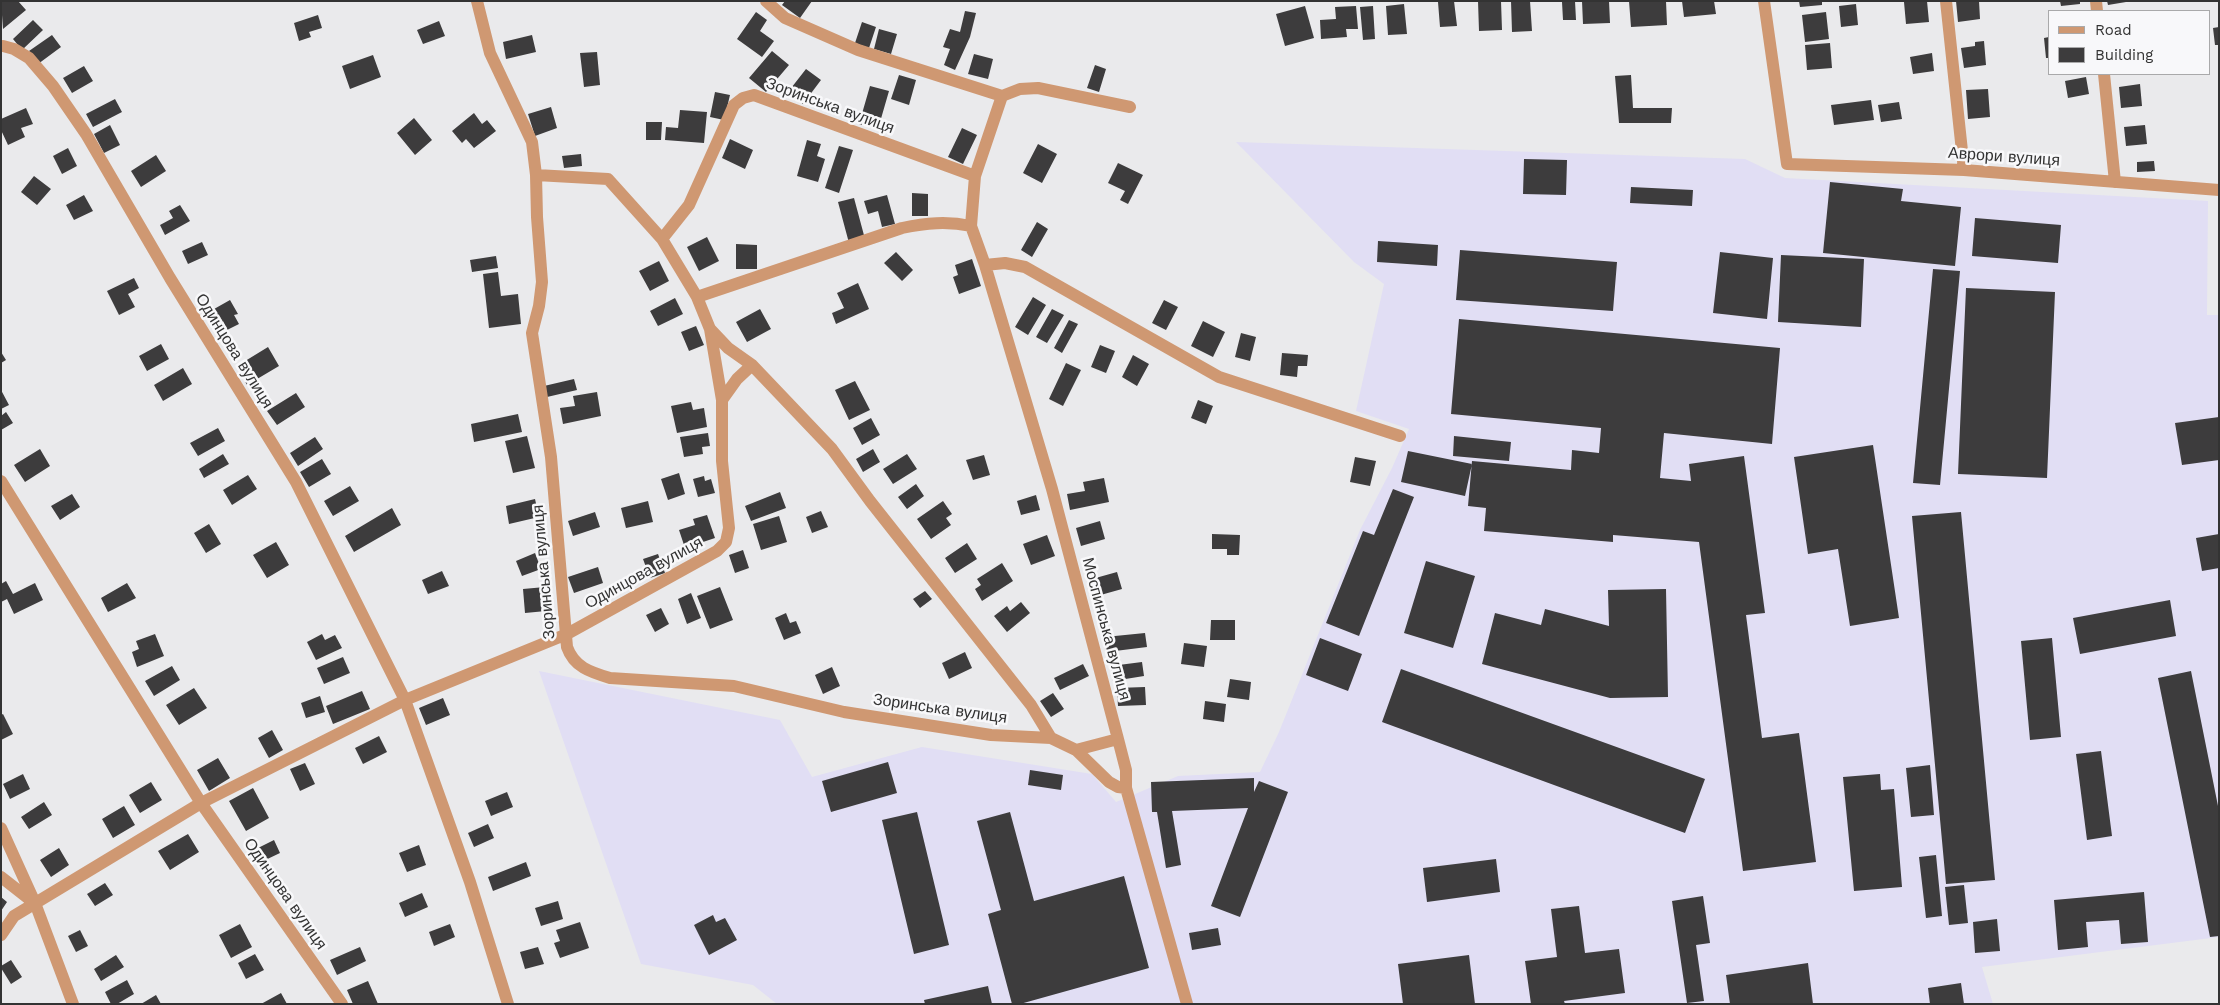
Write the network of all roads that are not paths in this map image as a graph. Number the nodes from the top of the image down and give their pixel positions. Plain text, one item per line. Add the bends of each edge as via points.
1 (477, 1) edge
2 (766, 1) edge
3 (1764, 1) edge
4 (1946, 1) edge
5 (3, 46) dead end
6 (2104, 75) edge
7 (1002, 96) junction
8 (1130, 107) dead end
9 (1964, 170) junction
10 (536, 175) junction
11 (975, 176) junction
12 (2115, 182) junction
13 (2219, 190) edge
14 (971, 226) junction
15 (662, 239) junction
16 (985, 265) junction
17 (697, 297) junction
18 (710, 329) junction
19 (752, 365) junction
20 (722, 400) junction
21 (1400, 436) dead end
22 (1, 481) edge
23 (567, 634) junction
24 (405, 700) junction
25 (1051, 738) junction
26 (1118, 739) junction
27 (1076, 750) junction
28 (1126, 788) junction
29 (201, 802) junction
30 (1, 828) edge
31 (1, 877) edge
32 (35, 903) junction
33 (1, 934) edge
34 (73, 1004) edge
35 (342, 1004) edge
36 (508, 1004) edge
37 (1186, 1004) edge

1 - 10 street, Зоринська вулиця via 490,53 532,142
2 - 7 street via 785,18 858,50
3 - 9 street, Аврори вулиця via 1787,164
4 - 9 street
5 - 24 street, Одинцова вулиця via 29,58 101,158 170,278 296,482
6 - 12 street
7 - 8 street via 1020,89 1038,88
7 - 11 street, Моспинська вулиця
9 - 12 street, Аврори вулиця
10 - 15 street, Зоринська вулиця via 608,180
10 - 23 street, Зоринська вулиця via 542,282 532,333 550,457
11 - 14 street, Моспинська вулиця
11 - 15 street, Зоринська вулиця via 754,95 734,105 689,205
12 - 13 street, Аврори вулиця
14 - 16 street, Моспинська вулиця
14 - 17 street via 929,222 902,228
15 - 17 street, Зоринська вулиця
16 - 21 street via 1006,263 1024,267 1219,377
16 - 26 street, Моспинська вулиця via 1052,489
17 - 18 street, Зоринська вулиця
18 - 19 street, Зоринська вулиця via 728,348
18 - 20 street, Одинцова вулиця
19 - 20 street via 737,378
19 - 25 street, Зоринська вулиця via 832,449 1031,705
20 - 23 street, Одинцова вулиця via 722,461 730,528 726,542 717,551
22 - 29 street, Одинцова вулиця
23 - 24 street, Одинцова вулиця
23 - 25 street, Зоринська вулиця via 567,647 578,666 610,678 734,686 844,712 991,735
24 - 29 street, Одинцова вулиця
24 - 36 street, Одинцова вулиця via 470,882
25 - 27 street, Зоринська вулиця
26 - 27 street
26 - 28 street, Моспинська вулиця via 1126,770
27 - 28 street, Зоринська вулиця via 1110,782
28 - 37 street, Моспинська вулиця
29 - 32 street, Одинцова вулиця
29 - 35 street, Одинцова вулиця
30 - 32 street
31 - 32 street
32 - 33 street, Одинцова вулиця via 14,916
32 - 34 street

